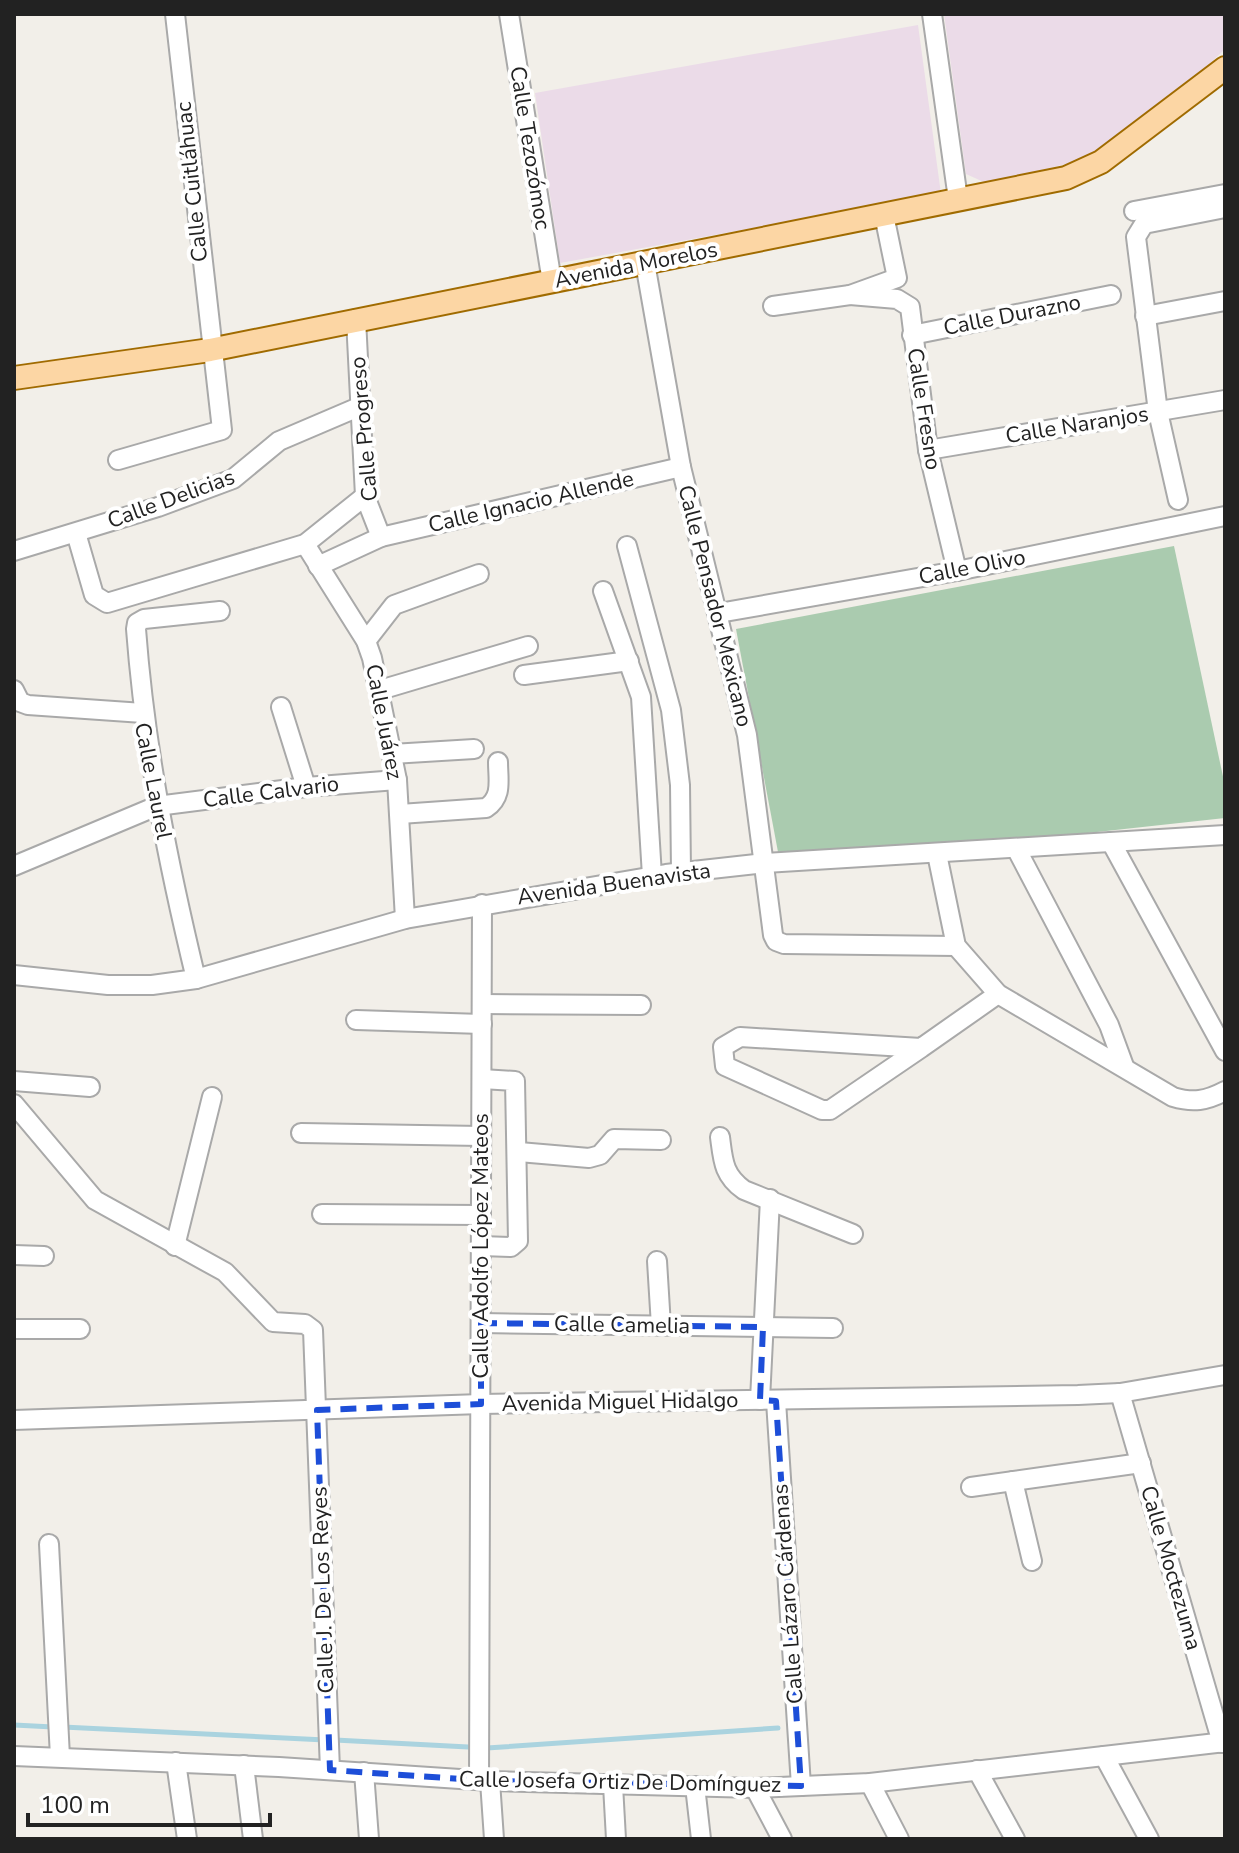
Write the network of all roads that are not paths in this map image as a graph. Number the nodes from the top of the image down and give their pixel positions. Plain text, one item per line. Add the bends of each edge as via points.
1 (175, 14) edge
2 (509, 14) edge
3 (932, 14) edge
4 (1225, 68) edge
5 (1225, 194) edge
6 (958, 199) junction
7 (1225, 208) edge
8 (884, 215) junction
9 (1136, 220) junction
10 (645, 263) junction
11 (552, 282) junction
12 (850, 295) junction
13 (1111, 295) dead end
14 (1225, 301) edge
15 (773, 306) dead end
16 (1145, 316) junction
17 (356, 319) junction
18 (912, 335) junction
19 (210, 350) junction
20 (14, 378) edge
21 (1225, 400) edge
22 (361, 406) junction
23 (1158, 412) junction
24 (928, 450) junction
25 (118, 460) dead end
26 (681, 467) junction
27 (365, 496) junction
28 (1178, 500) dead end
29 (1225, 516) edge
30 (76, 533) junction
31 (381, 537) junction
32 (305, 544) junction
33 (627, 546) dead end
34 (14, 551) edge
35 (318, 566) junction
36 (957, 571) junction
37 (479, 574) dead end
38 (603, 591) dead end
39 (220, 611) dead end
40 (719, 613) junction
41 (366, 641) junction
42 (528, 646) dead end
43 (629, 661) junction
44 (524, 675) dead end
45 (14, 690) edge
46 (380, 690) junction
47 (281, 707) dead end
48 (143, 713) junction
49 (474, 749) dead end
50 (392, 754) junction
51 (498, 762) dead end
52 (397, 780) junction
53 (306, 787) junction
54 (157, 806) junction
55 (400, 814) junction
56 (1225, 835) edge
57 (1111, 842) junction
58 (1017, 850) junction
59 (937, 854) junction
60 (765, 863) junction
61 (14, 866) edge
62 (681, 872) junction
63 (652, 876) junction
64 (482, 904) junction
65 (405, 919) junction
66 (956, 946) junction
67 (14, 975) edge
68 (196, 979) junction
69 (998, 994) junction
70 (482, 1004) junction
71 (641, 1005) dead end
72 (356, 1020) dead end
73 (482, 1024) junction
74 (921, 1048) junction
75 (1225, 1051) edge
76 (1124, 1066) junction
77 (482, 1079) junction
78 (14, 1081) edge
79 (90, 1087) dead end
80 (1225, 1091) edge
81 (212, 1097) dead end
82 (14, 1104) edge
83 (301, 1133) dead end
84 (481, 1136) junction
85 (720, 1137) dead end
86 (661, 1140) dead end
87 (519, 1152) junction
88 (770, 1199) junction
89 (322, 1214) dead end
90 (481, 1215) junction
91 (853, 1234) dead end
92 (175, 1246) junction
93 (481, 1246) junction
94 (14, 1255) edge
95 (44, 1256) dead end
96 (657, 1261) dead end
97 (481, 1323) junction
98 (661, 1326) junction
99 (763, 1327) junction
100 (833, 1328) dead end
101 (14, 1329) edge
102 (80, 1329) dead end
103 (1225, 1375) edge
104 (1120, 1393) junction
105 (768, 1401) junction
106 (481, 1404) junction
107 (317, 1410) junction
108 (14, 1420) edge
109 (1141, 1463) junction
110 (1013, 1481) junction
111 (971, 1487) dead end
112 (49, 1544) dead end
113 (1032, 1561) dead end
114 (1224, 1742) edge
115 (59, 1748) junction
116 (14, 1756) edge
117 (1104, 1756) junction
118 (176, 1762) junction
119 (330, 1762) junction
120 (244, 1765) junction
121 (977, 1770) junction
122 (364, 1772) junction
123 (485, 1780) junction
124 (870, 1783) junction
125 (613, 1785) junction
126 (695, 1786) junction
127 (801, 1786) junction
128 (755, 1788) junction
129 (187, 1839) edge
130 (253, 1839) edge
131 (369, 1839) edge
132 (494, 1839) edge
133 (616, 1839) edge
134 (701, 1839) edge
135 (782, 1839) edge
136 (899, 1839) edge
137 (1015, 1839) edge
138 (1149, 1839) edge

1 - 19 street, Calle Cuitláhuac
2 - 11 street, Calle Tezozómoc
3 - 6 street
4 - 6 main road, Avenida Morelos via 1087,170
5 - 9 street
6 - 8 main road, Avenida Morelos
7 - 9 street via 1144,224
8 - 10 main road, Avenida Morelos
8 - 12 street via 897,278
9 - 16 street
10 - 11 main road, Avenida Morelos
10 - 26 street, Calle Pensador Mexicano
11 - 17 main road, Avenida Morelos
12 - 15 street
12 - 18 street, Calle Fresno via 905,302 913,315
13 - 18 street, Calle Durazno
14 - 16 street
16 - 23 street
17 - 19 main road, Avenida Morelos
17 - 22 street, Calle Progreso
18 - 24 street, Calle Fresno
19 - 20 main road, Avenida Morelos
19 - 25 street, Calle Cuitláhuac via 222,430
21 - 23 street, Calle Naranjos
22 - 27 street, Calle Progreso
22 - 30 street, Calle Delicias via 279,441 233,479
23 - 24 street, Calle Naranjos
23 - 28 street
24 - 36 street, Calle Fresno
26 - 31 street, Calle Ignacio Allende
26 - 40 street, Calle Pensador Mexicano
27 - 31 street, Calle Progreso
27 - 32 street
29 - 36 street, Calle Olivo
30 - 32 street via 94,595 107,603
30 - 34 street, Calle Delicias
31 - 35 street, Calle Ignacio Allende
32 - 35 street, Calle Juárez
33 - 62 street via 671,710 680,785
35 - 41 street, Calle Juárez
36 - 40 street, Calle Olivo
37 - 41 street via 394,605
38 - 43 street
39 - 48 street via 137,623
40 - 60 street, Calle Pensador Mexicano via 747,735
41 - 46 street, Calle Juárez
42 - 46 street
43 - 44 street
43 - 63 street via 644,712
45 - 48 street, Calle Laurel via 28,705
46 - 50 street, Calle Juárez
47 - 53 street
48 - 54 street, Calle Laurel
49 - 50 street
50 - 52 street, Calle Juárez
51 - 55 street via 498,794 486,808
52 - 53 street, Calle Calvario
52 - 55 street, Calle Juárez
53 - 54 street, Calle Calvario
54 - 61 street, Calle Calvario
54 - 68 street, Calle Laurel
55 - 65 street, Calle Juárez
56 - 57 street, Avenida Buenavista
57 - 58 street, Avenida Buenavista
57 - 75 street
58 - 59 street, Avenida Buenavista
58 - 76 street via 1109,1025
59 - 60 street, Avenida Buenavista
59 - 66 street
60 - 62 street, Avenida Buenavista
60 - 66 street, Calle Pensador Mexicano via 776,941
62 - 63 street, Avenida Buenavista
63 - 64 street, Avenida Buenavista
64 - 65 street, Avenida Buenavista
64 - 70 street, Calle Adolfo López Mateos
65 - 68 street, Avenida Buenavista
66 - 69 street
67 - 68 street, Avenida Buenavista via 108,985
69 - 74 street
69 - 76 street
70 - 71 street
70 - 73 street, Calle Adolfo López Mateos
72 - 73 street
73 - 77 street, Calle Adolfo López Mateos
74 - 74 street via 740,1037 723,1047 721,1058 725,1066 830,1110
76 - 80 street via 1173,1097 1191,1102
77 - 84 street, Calle Adolfo López Mateos
77 - 87 street via 515,1081
78 - 79 street
81 - 92 street
82 - 92 street via 95,1200
83 - 84 street
84 - 90 street, Calle Adolfo López Mateos
85 - 88 street via 724,1169 731,1180
86 - 87 street via 614,1139 600,1155 589,1158
87 - 93 street via 518,1241 511,1247
88 - 91 street
88 - 99 street
89 - 90 street
90 - 93 street, Calle Adolfo López Mateos
92 - 107 street, Calle J. De Los Reyes via 225,1272 273,1322 310,1326
93 - 97 street, Calle Adolfo López Mateos
94 - 95 street
96 - 98 street
97 - 98 street, Calle Camelia
97 - 106 street, Calle Adolfo López Mateos
98 - 99 street, Calle Camelia
99 - 100 street, Calle Camelia
99 - 105 street
101 - 102 street
103 - 104 street, Avenida Miguel Hidalgo
104 - 105 street, Avenida Miguel Hidalgo
104 - 109 street, Calle Moctezuma
105 - 106 street, Avenida Miguel Hidalgo
105 - 127 street, Calle Lázaro Cárdenas
106 - 107 street, Avenida Miguel Hidalgo
106 - 123 street, Calle Adolfo López Mateos via 479,1749
107 - 108 street, Avenida Miguel Hidalgo
107 - 119 street, Calle J. De Los Reyes
109 - 110 street
109 - 114 street, Calle Moctezuma
110 - 111 street
110 - 113 street
112 - 115 street
114 - 117 street, Calle Josefa Ortiz De Domínguez
115 - 116 street, Calle Josefa Ortiz De Domínguez
115 - 118 street, Calle Josefa Ortiz De Domínguez
117 - 121 street, Calle Josefa Ortiz De Domínguez
117 - 138 street
118 - 120 street, Calle Josefa Ortiz De Domínguez
118 - 129 street
119 - 120 street, Calle Josefa Ortiz De Domínguez
119 - 122 street, Calle Josefa Ortiz De Domínguez
120 - 130 street
121 - 124 street, Calle Josefa Ortiz De Domínguez
121 - 137 street
122 - 123 street, Calle Josefa Ortiz De Domínguez
122 - 131 street
123 - 125 street, Calle Josefa Ortiz De Domínguez
123 - 132 street, Calle Adolfo López Mateos
124 - 127 street, Calle Josefa Ortiz De Domínguez
124 - 136 street
125 - 126 street, Calle Josefa Ortiz De Domínguez
125 - 133 street
126 - 128 street, Calle Josefa Ortiz De Domínguez
126 - 134 street
127 - 128 street, Calle Josefa Ortiz De Domínguez
128 - 135 street

